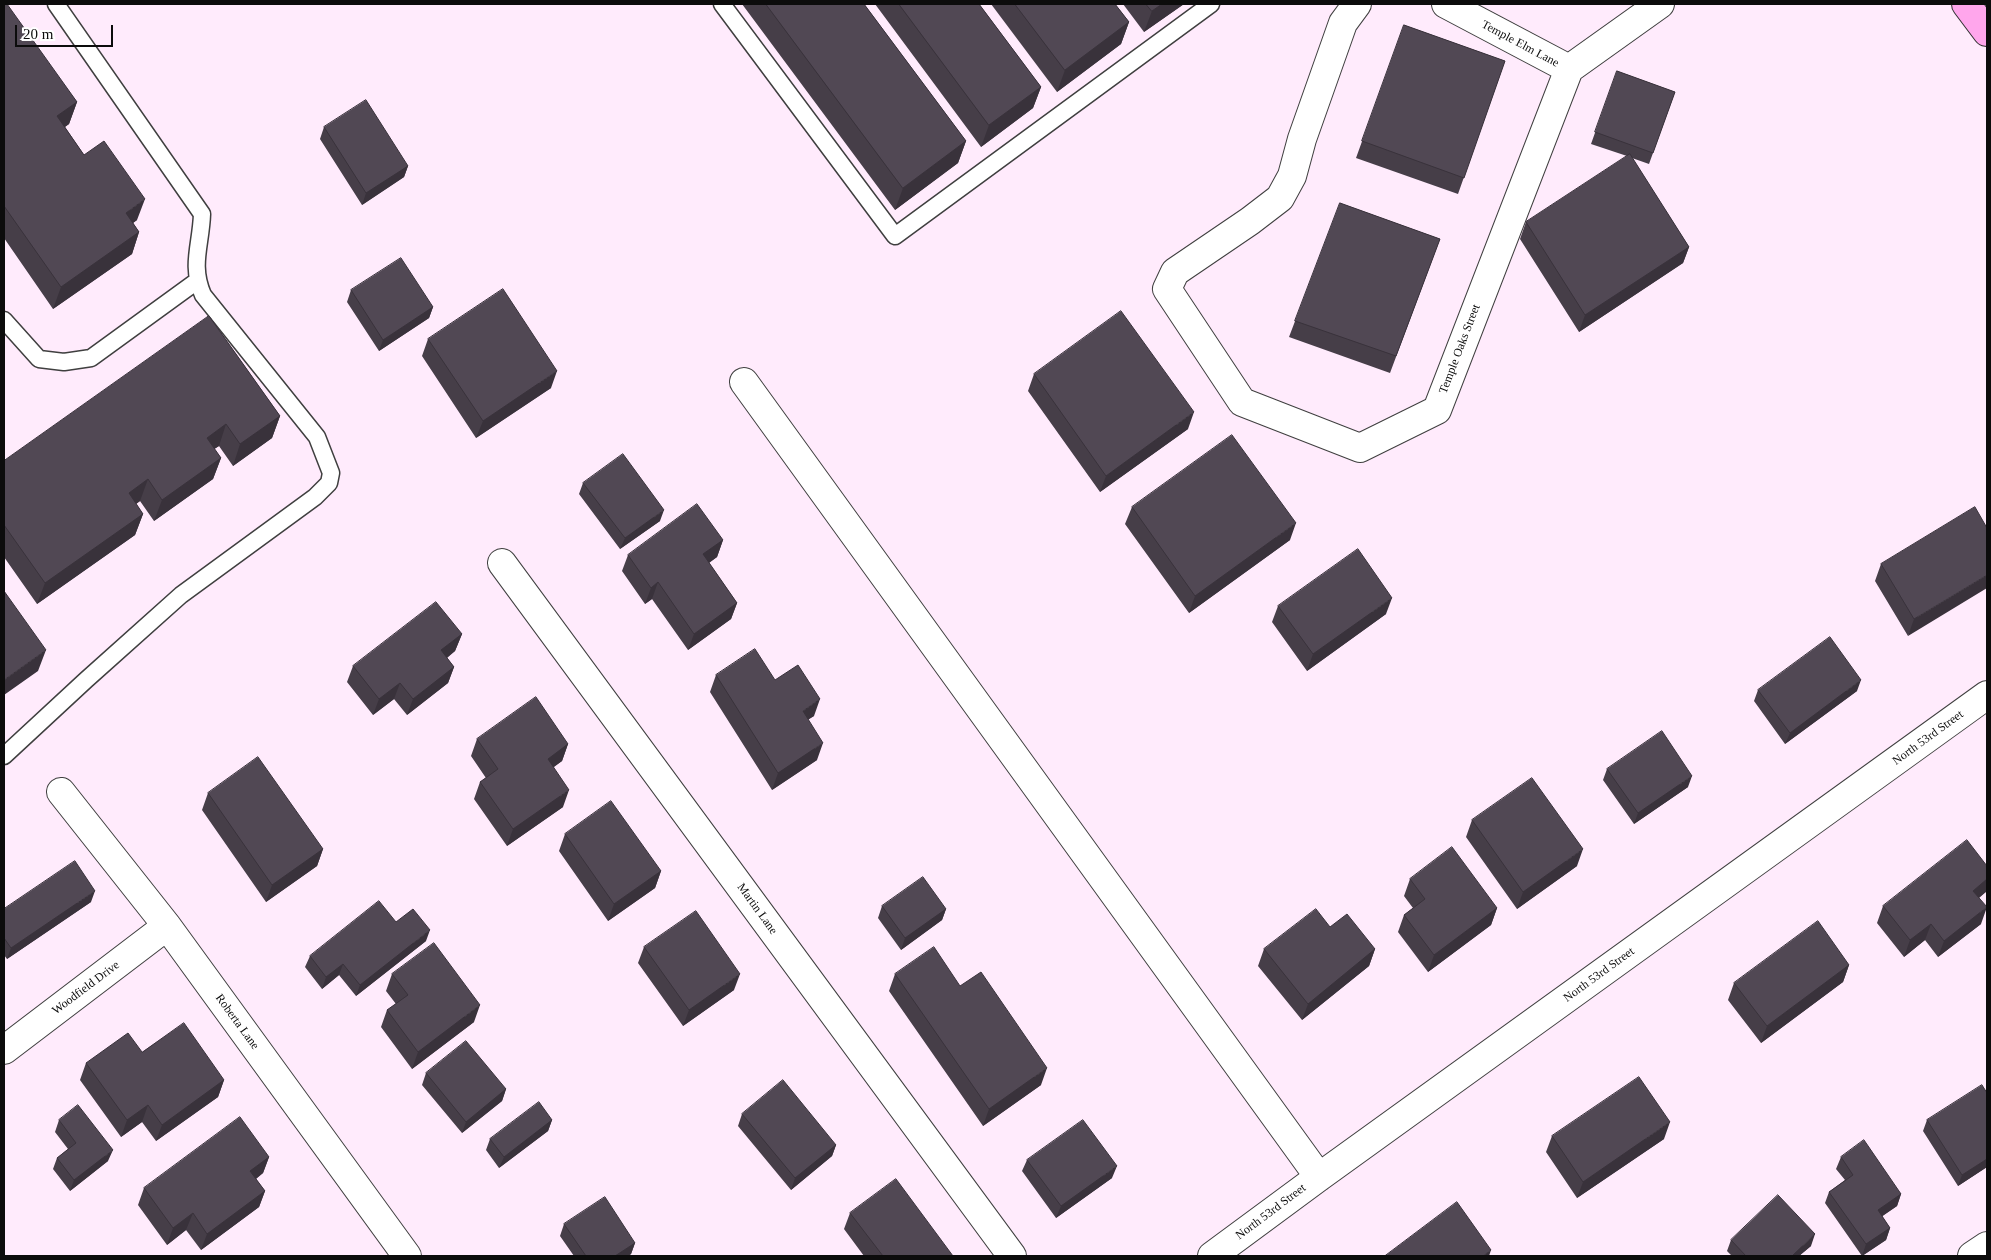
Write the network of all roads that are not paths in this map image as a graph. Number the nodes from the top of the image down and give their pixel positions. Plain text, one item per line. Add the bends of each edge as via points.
1 (56, 4) edge
2 (722, 4) edge
3 (1211, 4) edge
4 (1358, 4) edge
5 (1446, 4) edge
6 (1660, 4) edge
7 (1966, 4) edge
8 (1987, 32) edge
9 (1569, 69) junction
10 (197, 281) junction
11 (4, 320) edge
12 (744, 382) dead end
13 (502, 563) dead end
14 (1987, 695) edge
15 (4, 756) edge
16 (61, 792) dead end
17 (168, 926) junction
18 (4, 1050) edge
19 (1319, 1177) junction
20 (1987, 1246) edge
21 (407, 1256) edge
22 (1012, 1256) edge
23 (1212, 1256) edge
24 (1972, 1256) edge

1 - 10 lane via 202,214
2 - 3 lane via 895,236
4 - 9 street, Temple Oaks Street via 1343,23 1292,176 1280,198 1175,272 1168,289 1242,402 1360,448 1437,410
5 - 9 street, Temple Elm Lane
6 - 9 street
7 - 8 street
10 - 11 lane via 90,358 64,362 39,359
10 - 15 lane via 217,315 317,436 331,473 329,483 315,497 181,595
12 - 19 street
13 - 22 street, Martin Lane
14 - 19 street, North 53rd Street
16 - 17 street, Roberta Lane
17 - 18 street, Woodfield Drive
17 - 21 street, Roberta Lane
19 - 23 street, North 53rd Street
20 - 24 street

